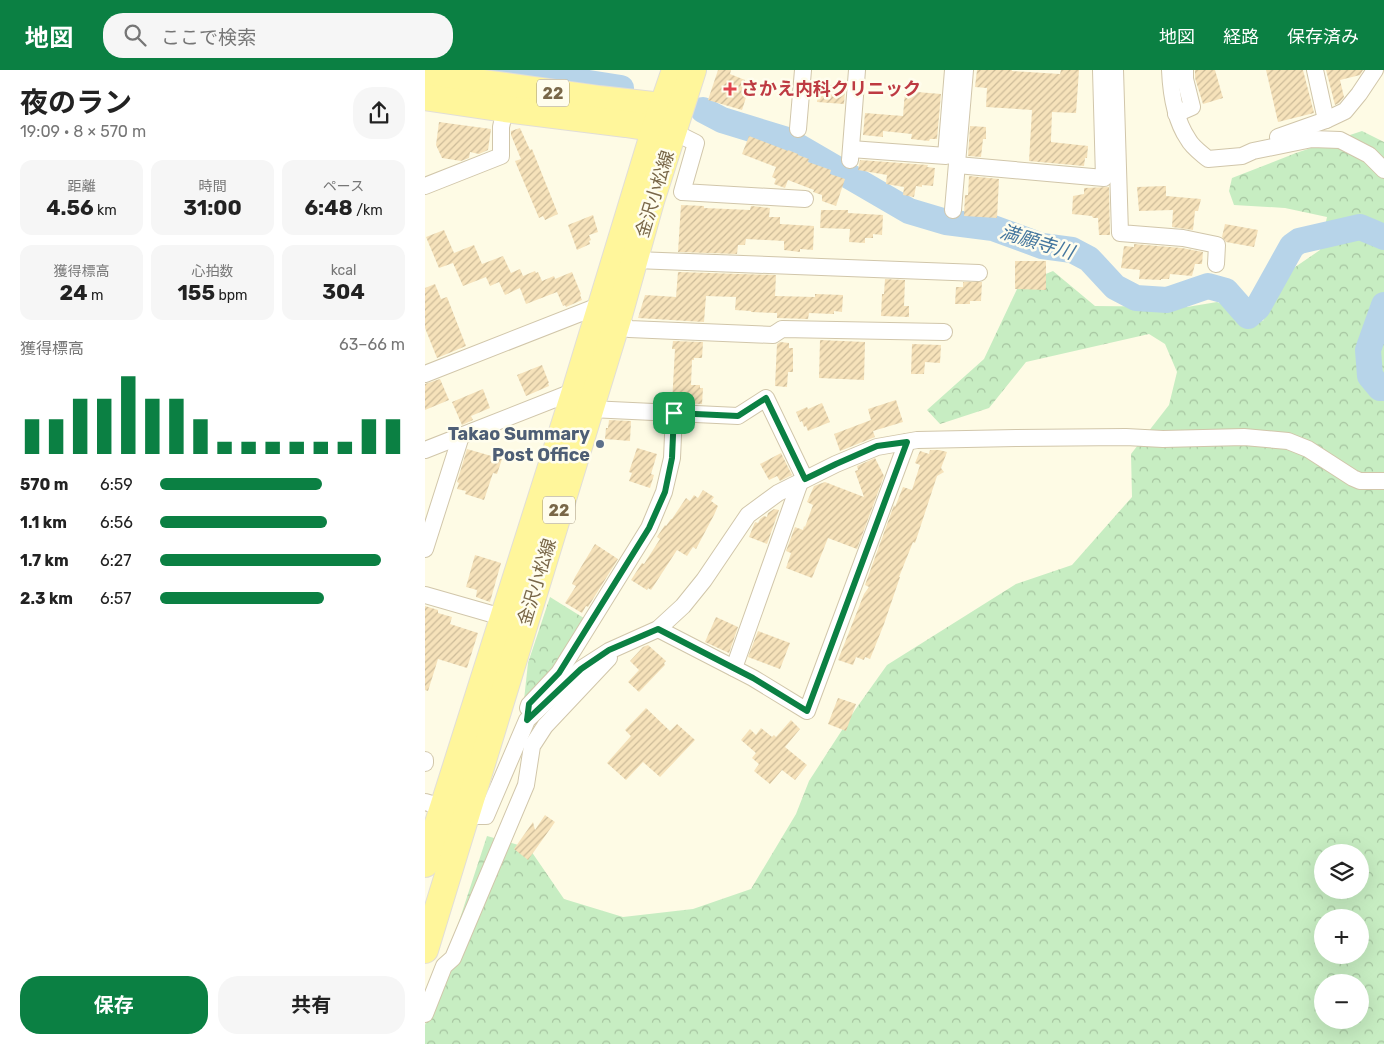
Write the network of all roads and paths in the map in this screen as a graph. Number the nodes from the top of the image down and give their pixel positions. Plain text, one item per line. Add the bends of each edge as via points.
1 (675, 70) edge
2 (693, 70) edge
3 (803, 70) edge
4 (857, 70) edge
5 (953, 70) edge
6 (965, 70) edge
7 (1101, 70) edge
8 (1115, 70) edge
9 (1170, 70) edge
10 (1185, 70) edge
11 (1315, 70) edge
12 (1375, 70) edge
13 (425, 75) edge
14 (425, 97) edge
15 (505, 109) junction
16 (1176, 114) junction
17 (668, 118) junction
18 (1326, 120) junction
19 (799, 129) dead end
20 (1263, 149) junction
21 (957, 165) junction
22 (1384, 170) edge
23 (425, 186) edge
24 (805, 199) dead end
25 (953, 210) dead end
26 (635, 260) junction
27 (1216, 264) dead end
28 (979, 273) dead end
29 (609, 312) junction
30 (944, 332) dead end
31 (425, 374) edge
32 (583, 400) junction
33 (674, 413) junction
34 (461, 436) junction
35 (907, 442) junction
36 (425, 450) edge
37 (803, 480) junction
38 (1384, 481) edge
39 (425, 549) edge
40 (425, 595) edge
41 (502, 617) junction
42 (658, 629) junction
43 (621, 646) junction
44 (734, 668) junction
45 (527, 720) junction
46 (444, 808) edge
47 (425, 864) edge
48 (425, 950) edge
49 (425, 1014) edge

1 - 17 main road, 金沢小松線 / 22
2 - 17 main road, 金沢小松線 / 22
3 - 19 street
4 - 5 street via 851,154 946,156
6 - 21 street
7 - 21 street via 1104,178
8 - 27 street via 1120,233 1183,238 1217,245
9 - 16 street
10 - 16 street via 1192,107
11 - 18 street
12 - 18 street via 1345,111
13 - 17 main road, 22 via 599,99
14 - 15 main road, 22
15 - 17 main road, 22
15 - 23 street via 501,156
16 - 20 street via 1188,140 1208,159 1242,156
17 - 24 street via 696,143 682,192
17 - 26 main road, 金沢小松線 / 22
17 - 29 main road, 金沢小松線 / 22 via 617,257
18 - 20 street via 1270,140
20 - 22 street via 1312,139 1340,140 1369,154
21 - 25 street
26 - 28 street
26 - 29 main road, 金沢小松線 / 22
29 - 30 street via 629,329 773,335 782,329
29 - 31 street
29 - 32 main road, 金沢小松線 / 22
32 - 33 street
32 - 34 street
32 - 41 main road, 金沢小松線 / 22
32 - 46 main road, 金沢小松線 / 22
33 - 37 street via 738,416 766,398
33 - 45 street via 672,458 665,492 649,528 559,673 529,704
34 - 36 street
34 - 39 street
35 - 37 street via 877,446
35 - 38 street via 1243,437 1288,441 1308,449 1360,481
35 - 44 street via 807,711
37 - 42 street via 778,492 748,515 704,580
37 - 44 street
40 - 41 street
41 - 46 main road, 金沢小松線 / 22
42 - 43 street
42 - 44 street
43 - 45 street via 609,650 581,669
43 - 49 street via 545,726 532,746 526,785 453,958 444,966
45 - 46 street via 486,816
46 - 47 main road, 金沢小松線 / 22
46 - 48 main road, 金沢小松線 / 22

